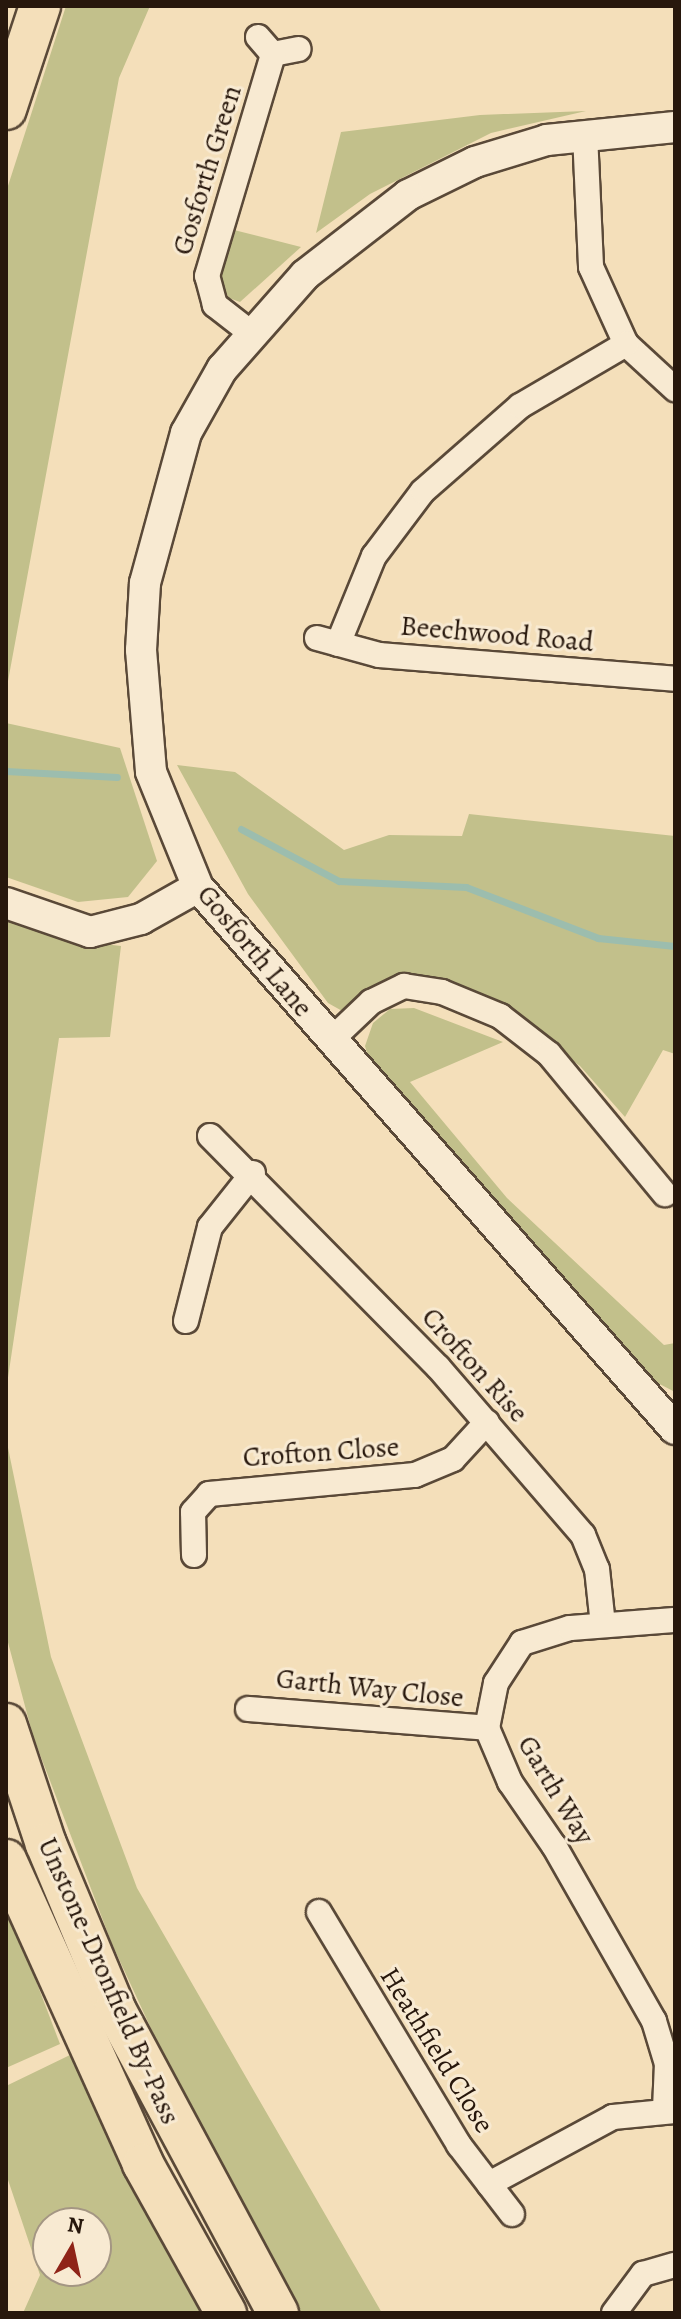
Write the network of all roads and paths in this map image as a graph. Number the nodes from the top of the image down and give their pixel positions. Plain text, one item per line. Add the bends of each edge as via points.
1 (40, 6) edge
2 (299, 49) dead end
3 (6, 109) edge
4 (675, 127) edge
5 (585, 134) junction
6 (251, 333) junction
7 (626, 344) junction
8 (675, 389) edge
9 (675, 679) edge
10 (198, 887) junction
11 (6, 903) edge
12 (330, 1041) junction
13 (210, 1136) dead end
14 (253, 1173) junction
15 (665, 1194) dead end
16 (186, 1321) dead end
17 (487, 1422) junction
18 (675, 1429) edge
19 (194, 1555) dead end
20 (675, 1620) edge
21 (603, 1625) junction
22 (248, 1709) dead end
23 (6, 1724) edge
24 (487, 1728) junction
25 (6, 1860) edge
26 (319, 1912) dead end
27 (670, 2110) edge
28 (489, 2184) junction
29 (512, 2214) dead end
30 (675, 2265) edge
31 (226, 2313) edge
32 (278, 2313) edge
33 (614, 2313) edge

1 - 3 highway
2 - 6 street, Gosforth Green via 265,46 207,276 215,305
4 - 5 street, Gosforth Lane
5 - 6 street, Gosforth Lane via 506,151 408,195 305,275
5 - 7 street via 591,267
6 - 10 street, Gosforth Lane via 186,433 145,583 146,747
7 - 8 street
7 - 9 street, Beechwood Road via 520,406 423,491 374,556 328,641 426,660
10 - 11 street via 141,919 90,932
10 - 12 street, Gosforth Lane
12 - 15 street via 371,1002 404,986 442,992 500,1016 549,1054
12 - 18 street, Gosforth Lane
13 - 14 street, Crofton Rise
14 - 16 street via 205,1240
14 - 17 street, Crofton Rise
17 - 19 street, Crofton Close via 453,1459 415,1475 209,1494 193,1512
17 - 21 street, Crofton Rise via 583,1535 597,1569
20 - 21 street, Garth Way
21 - 24 street, Garth Way via 541,1633 522,1643 496,1683
22 - 24 street, Garth Way Close
23 - 32 highway, Unstone-Dronfield By-Pass via 46,1844 115,2009
24 - 27 street, Garth Way via 510,1782 554,1846 654,2021 667,2064
25 - 31 highway, Unstone-Dronfield By-Pass via 143,2164
26 - 28 street, Heathfield Close via 436,2109
27 - 28 street via 613,2117
28 - 29 street, Heathfield Close
30 - 33 street via 643,2274

